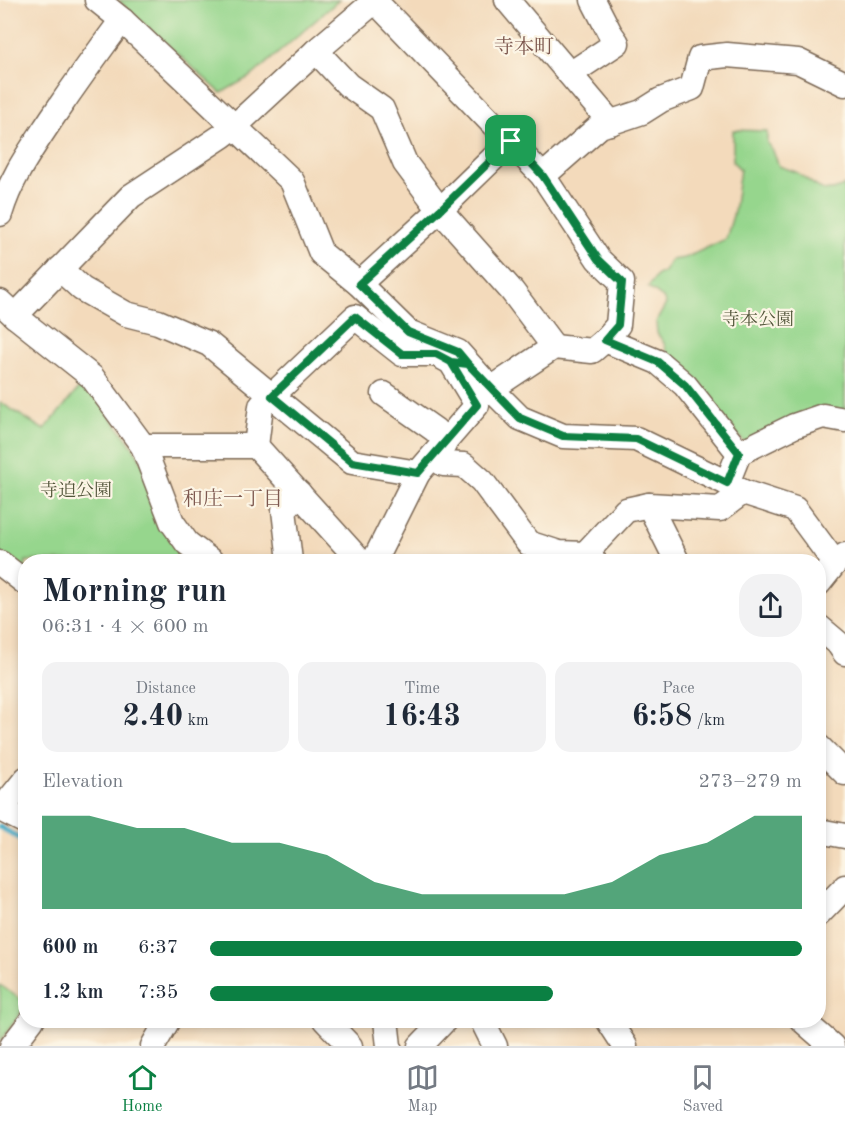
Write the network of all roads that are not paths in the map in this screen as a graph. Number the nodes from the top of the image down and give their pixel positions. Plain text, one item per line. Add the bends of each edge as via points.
1 (97, 0) edge
2 (507, 0) edge
3 (593, 0) edge
4 (375, 1) edge
5 (122, 20) junction
6 (316, 51) junction
7 (570, 74) junction
8 (845, 84) edge
9 (611, 123) junction
10 (235, 126) junction
11 (511, 141) junction
12 (543, 176) junction
13 (440, 210) junction
14 (0, 214) edge
15 (60, 269) junction
16 (359, 284) junction
17 (8, 309) edge
18 (605, 340) junction
19 (554, 347) junction
20 (459, 363) junction
21 (384, 394) dead end
22 (272, 396) junction
23 (484, 397) junction
24 (845, 420) edge
25 (143, 446) junction
26 (256, 446) junction
27 (739, 453) junction
28 (432, 458) junction
29 (735, 487) junction
30 (299, 493) junction
31 (649, 505) junction
32 (202, 554) edge
33 (289, 554) edge
34 (354, 554) edge
35 (378, 554) edge
36 (564, 554) edge
37 (592, 554) edge
38 (674, 554) edge
39 (840, 559) edge
40 (0, 563) edge
41 (826, 576) edge
42 (18, 577) edge
43 (826, 633) edge
44 (845, 653) edge
45 (826, 754) edge
46 (845, 772) edge
47 (18, 789) edge
48 (0, 810) edge
49 (18, 818) edge
50 (826, 832) edge
51 (845, 836) edge
52 (845, 887) edge
53 (826, 907) edge
54 (26, 1028) edge
55 (163, 1028) edge
56 (333, 1028) edge
57 (387, 1028) edge
58 (438, 1028) edge
59 (486, 1028) edge
60 (613, 1028) edge
61 (811, 1028) edge
62 (12, 1046) edge
63 (153, 1046) edge
64 (350, 1046) edge
65 (389, 1046) edge
66 (420, 1046) edge
67 (495, 1046) edge
68 (625, 1046) edge
69 (832, 1046) edge

1 - 5 street
2 - 7 street
3 - 7 street via 617,43
4 - 6 street
4 - 11 street
5 - 10 street
5 - 14 street via 21,164
6 - 10 street
6 - 13 street via 348,85 381,109 405,163
7 - 9 street
8 - 9 street via 798,61 728,55 700,58 692,88
9 - 12 street via 600,126
10 - 15 street via 130,196
10 - 16 street via 292,181 321,252
11 - 12 street
11 - 13 street
12 - 18 street via 598,259 622,282 618,325
13 - 16 street
13 - 19 street via 512,291
15 - 17 street
15 - 22 street via 82,290 126,314 158,322 209,344
16 - 20 street via 408,332 458,352
17 - 25 street via 92,377
18 - 19 street via 592,351
18 - 27 street via 658,362 685,385
19 - 23 street
20 - 22 street via 436,354 402,354 355,317
20 - 23 street
21 - 28 street via 443,438
22 - 26 street via 261,406
22 - 28 street via 352,462
23 - 28 street
23 - 29 street via 563,436 636,439
24 - 27 street via 823,416
25 - 26 street
25 - 32 street via 172,522 187,543
26 - 30 street
27 - 29 street
28 - 35 street
28 - 36 street via 443,464 464,465 482,481 528,543
29 - 31 street via 720,508
29 - 39 street via 795,509
30 - 33 street via 284,510
30 - 34 street
31 - 37 street via 626,510
31 - 38 street
39 - 41 street
40 - 42 street
43 - 44 street
45 - 46 street
47 - 48 street
48 - 49 street
50 - 51 street
52 - 53 street
54 - 62 street
55 - 63 street
56 - 64 street
57 - 65 street
58 - 66 street
59 - 67 street
60 - 68 street
61 - 69 street

